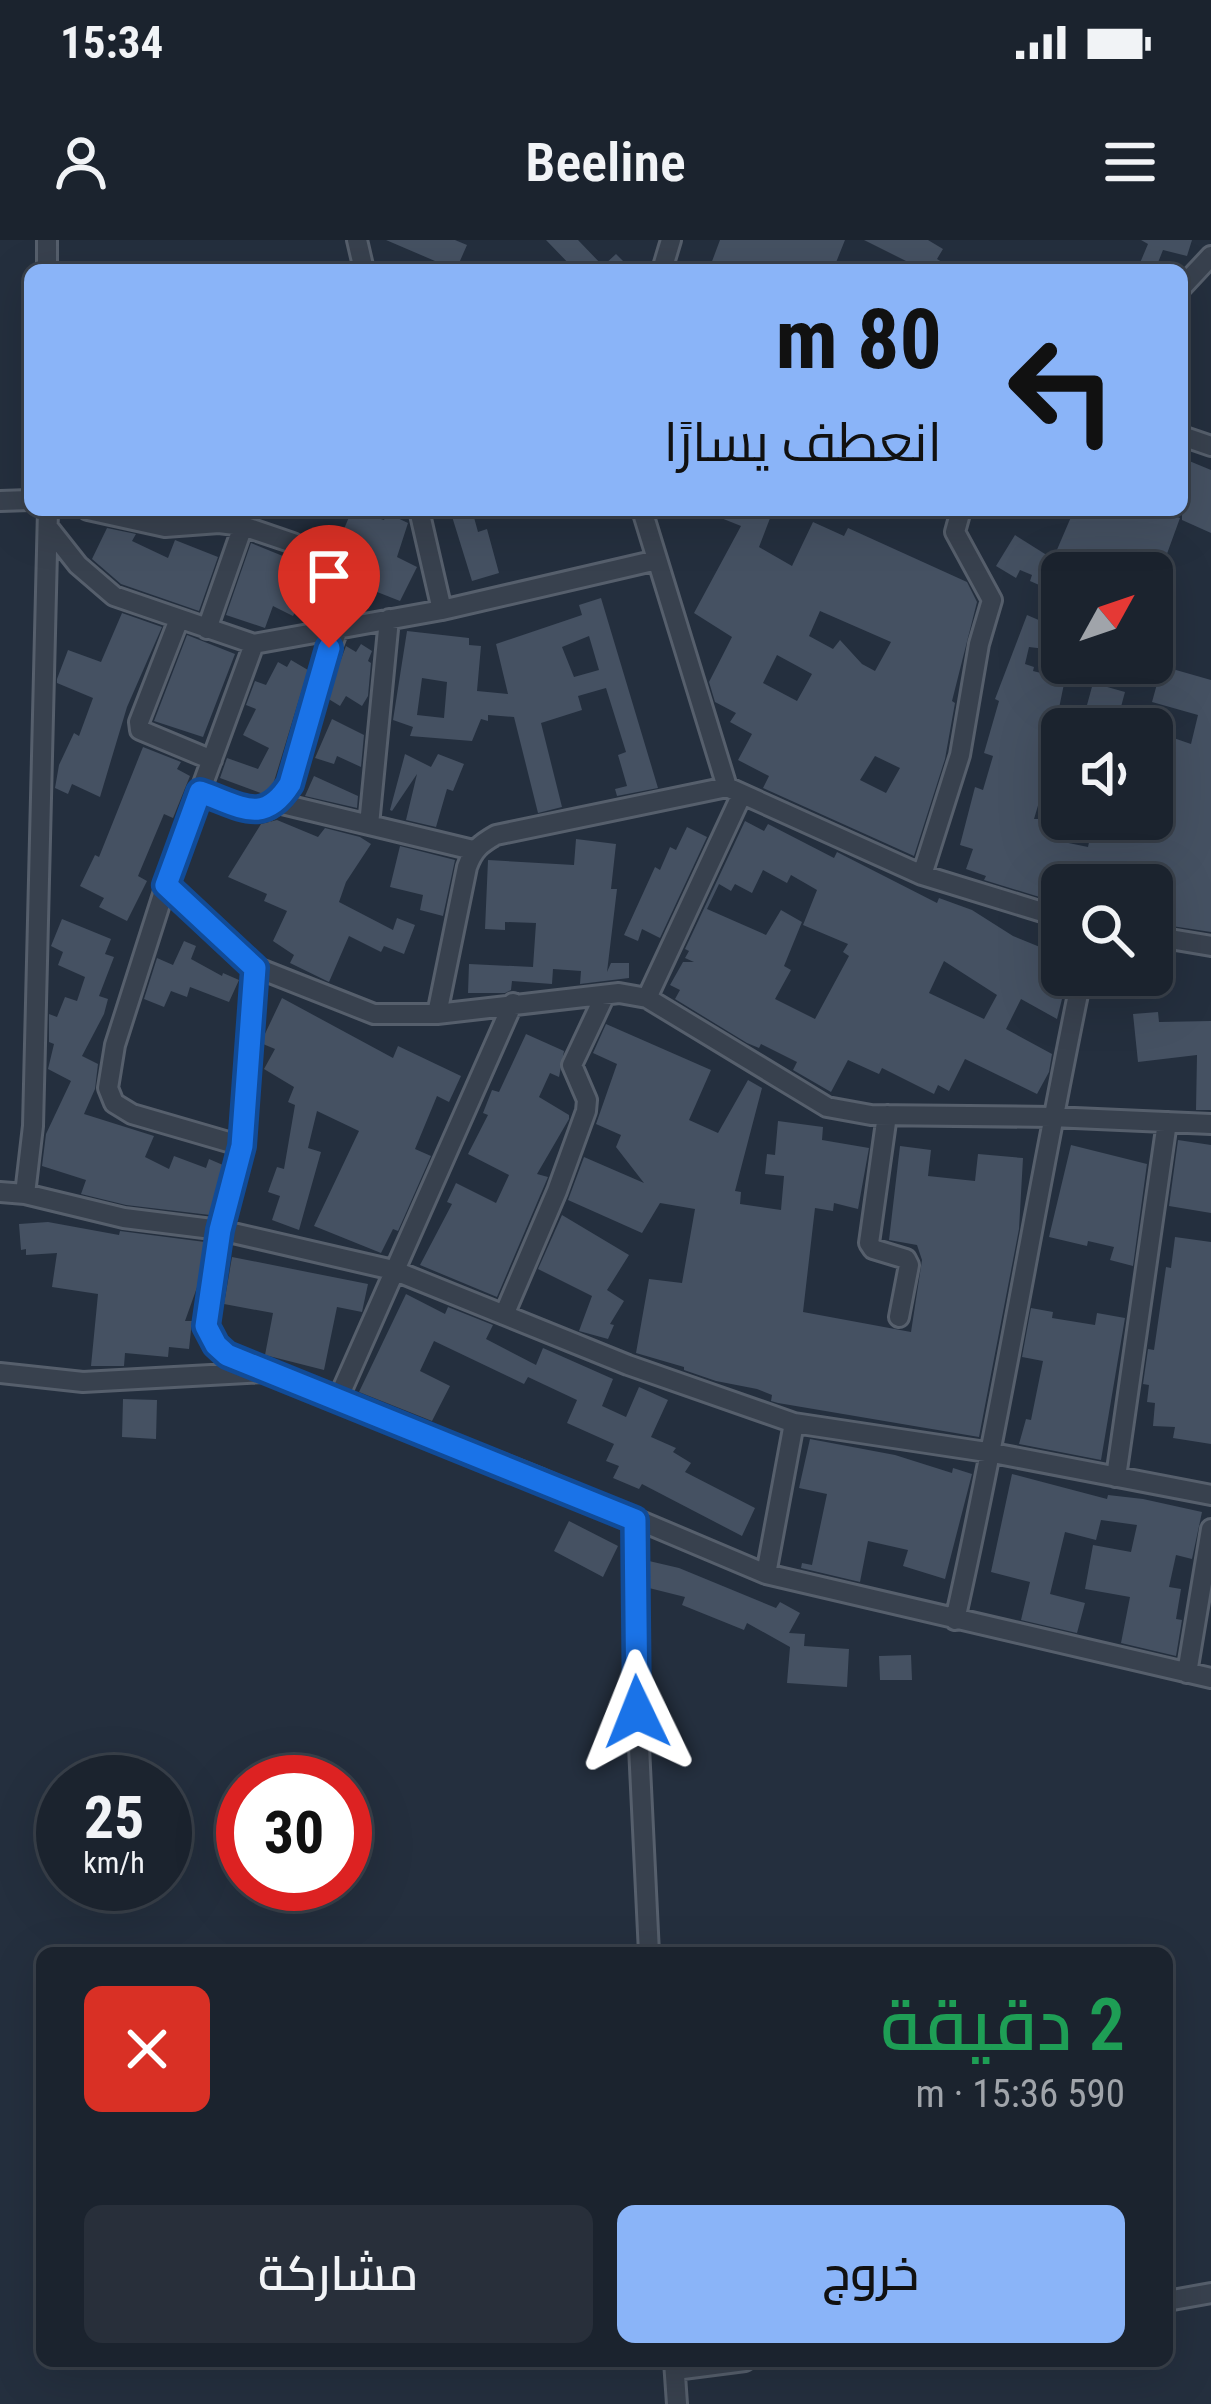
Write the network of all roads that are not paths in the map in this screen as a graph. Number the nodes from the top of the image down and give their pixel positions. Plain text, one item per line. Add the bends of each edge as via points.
1 (1211, 256) edge
2 (1188, 281) edge
3 (115, 516) edge
4 (420, 516) edge
5 (644, 516) edge
6 (959, 516) edge
7 (48, 519) edge
8 (243, 526) junction
9 (657, 560) junction
10 (442, 610) junction
11 (389, 619) junction
12 (179, 620) junction
13 (339, 627) junction
14 (207, 628) junction
15 (254, 644) junction
16 (212, 760) junction
17 (734, 790) junction
18 (200, 792) junction
19 (278, 802) junction
20 (370, 825) junction
21 (473, 850) junction
22 (922, 875) junction
23 (166, 885) junction
24 (1041, 912) edge
25 (1173, 940) edge
26 (1211, 946) edge
27 (255, 968) junction
28 (605, 994) junction
29 (1078, 996) edge
30 (647, 998) junction
31 (513, 1003) junction
32 (437, 1014) junction
33 (887, 1115) junction
34 (1052, 1117) junction
35 (1167, 1122) junction
36 (1211, 1124) edge
37 (242, 1146) junction
38 (0, 1192) edge
39 (25, 1194) junction
40 (220, 1230) junction
41 (393, 1270) junction
42 (504, 1315) junction
43 (899, 1317) dead end
44 (266, 1372) junction
45 (0, 1373) edge
46 (338, 1399) junction
47 (794, 1423) junction
48 (993, 1453) junction
49 (1116, 1477) junction
50 (1211, 1495) edge
51 (635, 1520) junction
52 (1211, 1529) edge
53 (766, 1574) junction
54 (955, 1620) junction
55 (1187, 1673) junction
56 (1211, 1678) edge
57 (649, 1947) edge
58 (1211, 2293) edge
59 (1173, 2300) edge
60 (674, 2367) edge
61 (677, 2404) edge

1 - 2 street
3 - 8 street via 165,527
4 - 10 street
5 - 9 street
6 - 22 street via 955,532 992,600 960,755
7 - 12 street via 95,583
7 - 39 street
8 - 13 street via 310,556
8 - 14 street
9 - 10 street
9 - 17 street
10 - 11 street
11 - 13 street
11 - 20 street
12 - 14 street
12 - 16 street via 140,730
13 - 15 street
13 - 19 street
14 - 15 street
15 - 16 street
16 - 18 street
17 - 21 street via 496,835
17 - 22 street
17 - 30 street
18 - 19 street via 251,810
18 - 23 street
19 - 20 street
20 - 21 street
21 - 32 street
22 - 24 street
23 - 27 street
23 - 37 street via 108,1088 132,1114
25 - 26 street
27 - 32 street via 374,1014
27 - 37 street
28 - 30 street
28 - 31 street
28 - 42 street via 572,1065 586,1111
29 - 34 street
30 - 33 street via 827,1107
31 - 32 street
31 - 41 street
33 - 34 street
33 - 43 street via 869,1243 909,1265
34 - 35 street
34 - 48 street
35 - 36 street
35 - 49 street
37 - 40 street
38 - 39 street
39 - 40 street
40 - 41 street
40 - 44 street via 206,1326 227,1355
41 - 42 street
41 - 46 street
42 - 47 street
44 - 45 street via 143,1382
44 - 46 street
46 - 51 street
47 - 48 street
47 - 53 street
48 - 49 street
48 - 54 street
49 - 50 street
51 - 53 street
51 - 57 street
52 - 55 street
53 - 54 street
54 - 55 street
55 - 56 street
58 - 59 street
60 - 61 street

